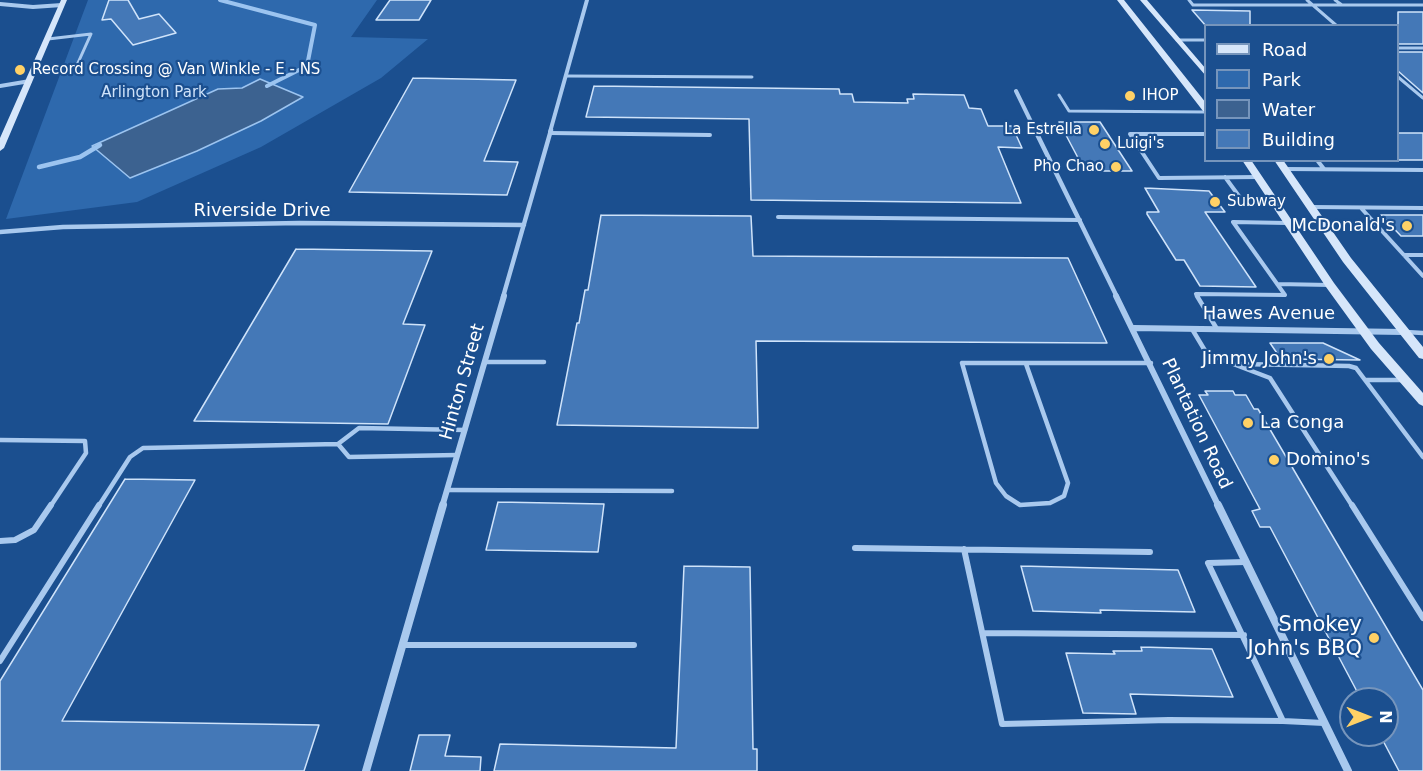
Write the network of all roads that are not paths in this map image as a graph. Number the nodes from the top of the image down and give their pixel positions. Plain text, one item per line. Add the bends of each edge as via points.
1 (587, 0) edge
2 (1120, 0) edge
3 (1143, 0) edge
4 (1189, 0) edge
5 (1307, 0) edge
6 (1335, 0) edge
7 (1418, 0) edge
8 (63, 2) edge
9 (0, 4) edge
10 (1313, 5) junction
11 (1342, 5) junction
12 (1423, 5) edge
13 (1335, 24) edge
14 (48, 39) junction
15 (1177, 40) junction
16 (1204, 40) edge
17 (1399, 48) edge
18 (1423, 48) edge
19 (34, 72) junction
20 (1204, 72) edge
21 (566, 76) junction
22 (752, 77) dead end
23 (1399, 78) edge
24 (30, 81) junction
25 (0, 86) edge
26 (1015, 90) dead end
27 (1059, 95) dead end
28 (1423, 99) edge
29 (1204, 108) edge
30 (1204, 111) edge
31 (550, 133) junction
32 (1204, 134) edge
33 (710, 135) dead end
34 (0, 148) edge
35 (1247, 162) edge
36 (1319, 162) edge
37 (1281, 165) edge
38 (1324, 169) junction
39 (1423, 170) edge
40 (1225, 177) junction
41 (1257, 177) junction
42 (1275, 204) junction
43 (1312, 207) junction
44 (1361, 208) junction
45 (1423, 208) edge
46 (778, 218) dead end
47 (1080, 220) junction
48 (1287, 223) junction
49 (524, 225) junction
50 (0, 232) edge
51 (1404, 255) junction
52 (1423, 255) edge
53 (1423, 276) edge
54 (1277, 284) junction
55 (1330, 285) junction
56 (1134, 328) junction
57 (1192, 329) junction
58 (1217, 329) junction
59 (1363, 330) junction
60 (1404, 332) junction
61 (1423, 333) edge
62 (1423, 355) edge
63 (485, 362) junction
64 (544, 362) dead end
65 (1151, 363) junction
66 (1026, 364) junction
67 (1232, 364) junction
68 (1365, 380) junction
69 (1405, 380) junction
70 (1423, 401) edge
71 (465, 429) junction
72 (0, 440) edge
73 (338, 444) junction
74 (457, 455) junction
75 (1423, 457) edge
76 (447, 490) junction
77 (672, 491) dead end
78 (0, 541) edge
79 (855, 548) dead end
80 (964, 549) junction
81 (1150, 552) dead end
82 (1245, 562) junction
83 (1423, 618) edge
84 (983, 633) junction
85 (1244, 636) junction
86 (402, 645) junction
87 (634, 645) dead end
88 (0, 661) edge
89 (1283, 721) junction
90 (1324, 723) junction
91 (366, 771) edge
92 (1348, 771) edge

1 - 21 street, Hinton Street
2 - 29 main road
3 - 15 main road
4 - 10 lane via 1193,5
5 - 10 lane
6 - 11 lane
7 - 12 lane
8 - 9 street via 33,7
8 - 14 main road
10 - 11 lane
10 - 13 lane
11 - 12 lane
14 - 19 main road
14 - 19 lane via 91,34 77,65
15 - 16 lane
15 - 20 main road
17 - 18 lane
19 - 24 main road
21 - 22 lane
21 - 31 street, Hinton Street
23 - 28 lane
24 - 25 street
24 - 34 main road
26 - 47 street, Plantation Road
27 - 30 lane via 1069,111
31 - 33 lane
31 - 49 street, Hinton Street
32 - 40 lane via 1130,134 1159,178
35 - 41 main road
36 - 38 lane
37 - 38 lane
37 - 43 main road
38 - 39 lane
40 - 41 lane
40 - 42 lane via 1244,203
41 - 42 main road
42 - 48 main road
43 - 44 lane
43 - 60 main road via 1347,260
44 - 45 lane
44 - 51 lane
46 - 47 lane
47 - 56 street, Plantation Road
48 - 54 lane via 1233,222
48 - 55 main road
49 - 50 street, Riverside Drive via 241,224
49 - 63 street, Hinton Street
51 - 52 lane
51 - 53 lane
54 - 55 lane
54 - 58 lane via 1285,295 1196,294
55 - 59 main road
56 - 57 street, Hawes Avenue
56 - 65 street, Plantation Road
57 - 58 street, Hawes Avenue
57 - 67 lane via 1207,354
58 - 59 street, Hawes Avenue
59 - 60 street, Hawes Avenue
59 - 69 main road
60 - 61 lane
60 - 62 main road
63 - 64 lane
63 - 71 street, Hinton Street
65 - 66 lane
65 - 82 street, Plantation Road
66 - 66 lane via 962,363 996,483 1020,505 1050,503 1064,496 1068,483
67 - 68 lane via 1349,366 1356,368
67 - 83 lane via 1270,378 1281,392
68 - 69 lane
68 - 75 lane
69 - 70 main road
71 - 73 lane via 359,428
71 - 74 street, Hinton Street
72 - 78 lane via 85,441 86,453 34,530 15,540
73 - 74 lane via 349,457
73 - 88 lane via 143,448 130,457
74 - 76 street, Hinton Street
76 - 77 lane
76 - 86 street, Hinton Street
79 - 80 lane
80 - 81 lane
80 - 84 lane
82 - 85 lane via 1208,563
82 - 90 street, Plantation Road
84 - 85 lane
84 - 89 lane via 1002,724
85 - 89 lane
86 - 87 lane
86 - 91 street, Hinton Street
89 - 90 lane
90 - 92 street, Plantation Road

